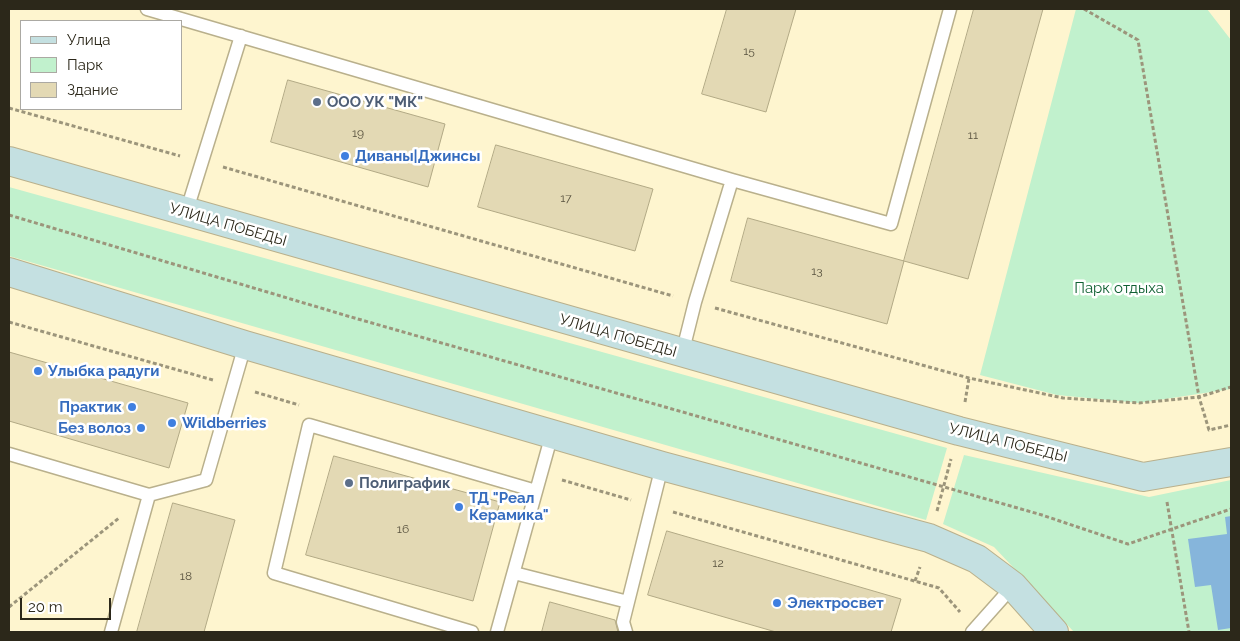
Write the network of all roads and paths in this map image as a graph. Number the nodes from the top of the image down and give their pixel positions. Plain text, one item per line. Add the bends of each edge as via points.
1 (147, 9) edge
2 (950, 9) edge
3 (1084, 9) edge
4 (241, 36) junction
5 (9, 108) edge
6 (9, 161) edge
7 (203, 162) junction
8 (732, 180) junction
9 (186, 213) junction
10 (9, 215) edge
11 (9, 272) edge
12 (695, 302) junction
13 (245, 345) junction
14 (682, 354) junction
15 (970, 378) junction
16 (1231, 387) edge
17 (1200, 396) junction
18 (1231, 425) edge
19 (959, 431) junction
20 (552, 434) junction
21 (9, 454) edge
22 (1231, 462) edge
23 (662, 466) junction
24 (943, 486) junction
25 (536, 491) junction
26 (148, 495) junction
27 (1166, 496) dead end
28 (1231, 510) edge
29 (1172, 528) junction
30 (929, 538) junction
31 (514, 573) junction
32 (915, 581) dead end
33 (1013, 586) junction
34 (628, 602) junction
35 (9, 607) edge
36 (111, 632) edge
37 (472, 632) edge
38 (497, 632) edge
39 (626, 632) edge
40 (972, 632) edge
41 (1054, 632) edge
42 (1189, 632) edge

1 - 4 lane
2 - 8 lane via 892,224
3 - 17 path via 1138,40
4 - 7 lane
4 - 8 lane
5 - 7 path
6 - 9 street, УЛИЦА ПОБЕДЫ
7 - 9 lane
7 - 12 path
8 - 12 lane
9 - 14 street, УЛИЦА ПОБЕДЫ
10 - 24 path
11 - 13 street
12 - 14 lane
12 - 15 path
13 - 20 street
13 - 26 lane via 206,480
14 - 19 street, УЛИЦА ПОБЕДЫ
15 - 17 path via 1063,398 1139,403
15 - 19 path
16 - 17 path
17 - 18 path via 1208,430
19 - 22 street, УЛИЦА ПОБЕДЫ via 1143,477
19 - 24 path
20 - 23 street
20 - 25 lane
21 - 26 lane
23 - 30 street
23 - 34 lane
24 - 29 path via 1128,544
24 - 30 path
25 - 31 lane
25 - 37 lane via 309,425 274,573
26 - 35 path
26 - 36 lane
27 - 29 path
28 - 29 path
29 - 42 path
30 - 32 path
30 - 33 street via 977,559
31 - 34 lane
31 - 38 lane
33 - 40 lane
33 - 41 street
34 - 39 lane via 623,622

